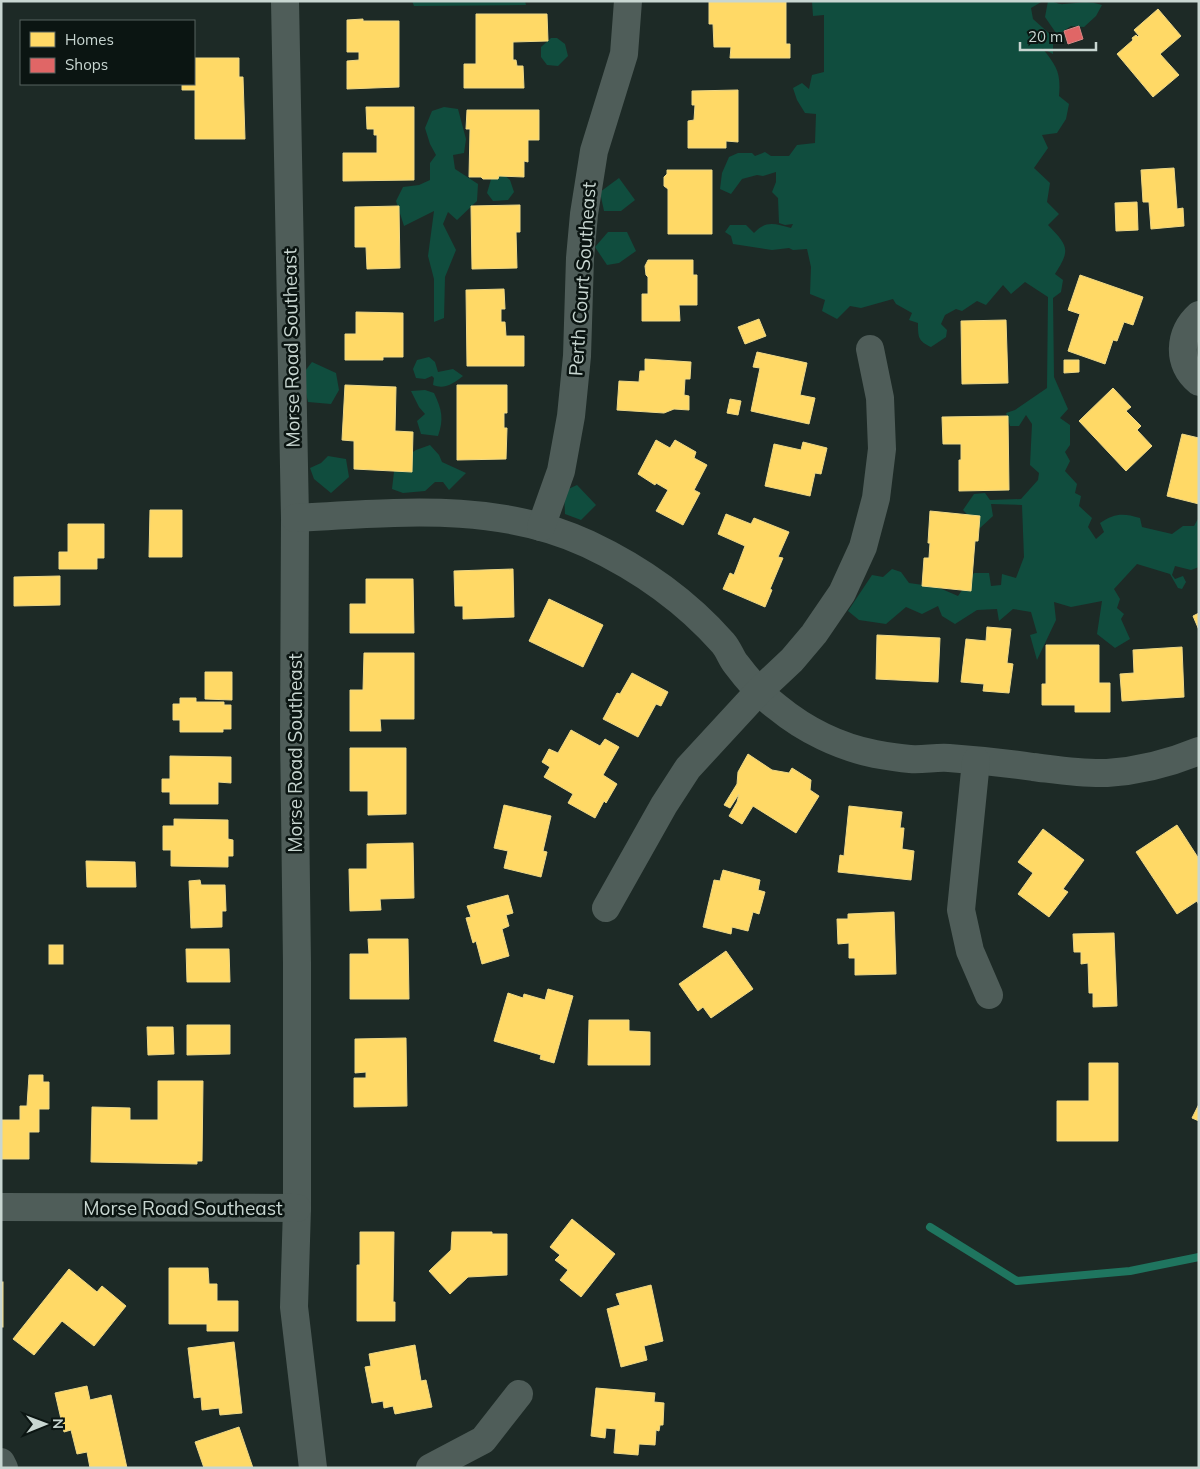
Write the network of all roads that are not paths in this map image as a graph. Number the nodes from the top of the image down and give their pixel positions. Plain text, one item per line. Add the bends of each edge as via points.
1 (285, 1) edge
2 (628, 1) edge
3 (1199, 315) edge
4 (870, 349) dead end
5 (1199, 382) edge
6 (295, 518) junction
7 (541, 527) junction
8 (759, 691) junction
9 (1196, 758) edge
10 (976, 761) junction
11 (606, 908) dead end
12 (989, 995) dead end
13 (1, 1207) edge
14 (297, 1208) junction
15 (519, 1394) dead end
16 (1, 1462) edge
17 (4, 1468) edge
18 (313, 1468) edge
19 (430, 1468) edge

1 - 6 street, Morse Road Southeast
2 - 7 street, Perth Court Southeast via 624,54 594,151 584,214 571,416 561,471
3 - 5 street via 1188,326 1182,353 1193,378
4 - 8 street via 880,398 882,449 876,498 863,547 842,592 814,634
6 - 7 street via 435,512 488,516
6 - 14 street, Morse Road Southeast
7 - 8 street via 586,543 656,582 698,617 726,646 735,663
8 - 10 street via 807,728 840,744 874,754 911,759
8 - 11 street via 688,768
9 - 10 street via 1108,773
10 - 12 street via 961,910 970,951
13 - 14 street, Morse Road Southeast
14 - 18 street via 294,1307
15 - 19 street via 483,1440
16 - 17 street

